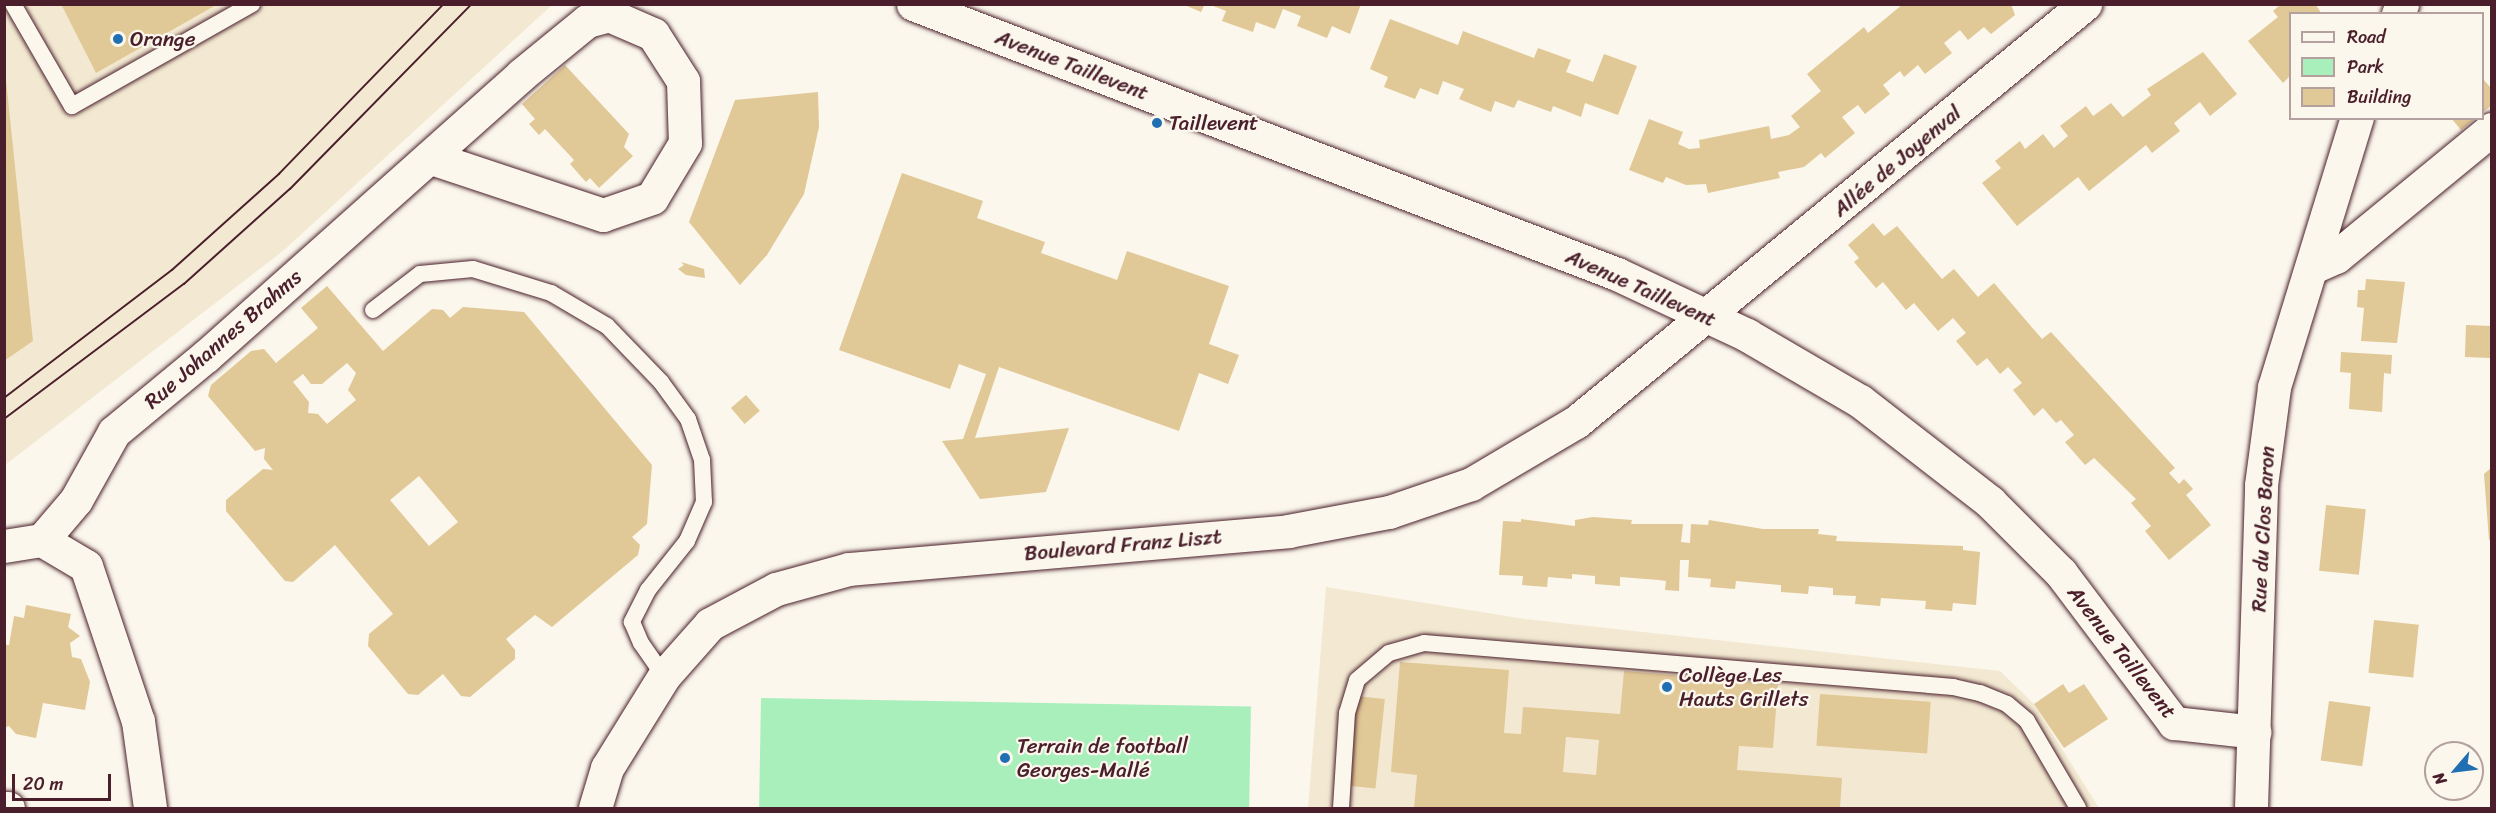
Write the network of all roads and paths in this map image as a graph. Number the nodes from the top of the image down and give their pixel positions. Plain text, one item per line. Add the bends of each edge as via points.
1 (13, 4) edge
2 (252, 4) edge
3 (913, 4) edge
4 (2085, 4) edge
5 (614, 10) edge
6 (2356, 120) edge
7 (2492, 129) edge
8 (429, 157) junction
9 (2311, 268) junction
10 (373, 310) dead end
11 (1708, 317) junction
12 (42, 540) junction
13 (4, 546) edge
14 (664, 676) junction
15 (2255, 732) junction
16 (146, 807) edge
17 (595, 808) edge
18 (1341, 808) edge
19 (2078, 808) edge
20 (2254, 808) edge

1 - 2 lane via 72,106
3 - 11 street, Avenue Taillevent via 1595,265
4 - 11 street, Allée de Joyenval
5 - 8 street, Rue Johannes Brahms via 587,21
5 - 8 street, Rue Johannes Brahms via 653,34 683,81 686,143 652,198 603,215
6 - 9 street, Rue du Clos Baron
7 - 9 street via 2336,257
8 - 12 street, Rue Johannes Brahms via 114,432 76,500
9 - 15 street, Rue du Clos Baron via 2274,387 2261,485
10 - 14 lane via 420,274 473,269 551,293 607,326 661,382 688,419 702,460 704,502 687,541 648,590 632,622
11 - 14 street, Boulevard Franz Liszt via 1576,422 1471,484 1389,512 1288,531 849,569 776,589 710,624
11 - 15 street, Avenue Taillevent via 1860,401 1990,502 2061,573 2174,723
12 - 13 street
12 - 16 street via 86,566 138,721
14 - 17 street, Boulevard Franz Liszt via 607,768
15 - 20 street, Rue du Clos Baron
18 - 19 lane via 1347,713 1357,680 1389,653 1424,643 1953,687 1980,693 2007,704 2027,722

